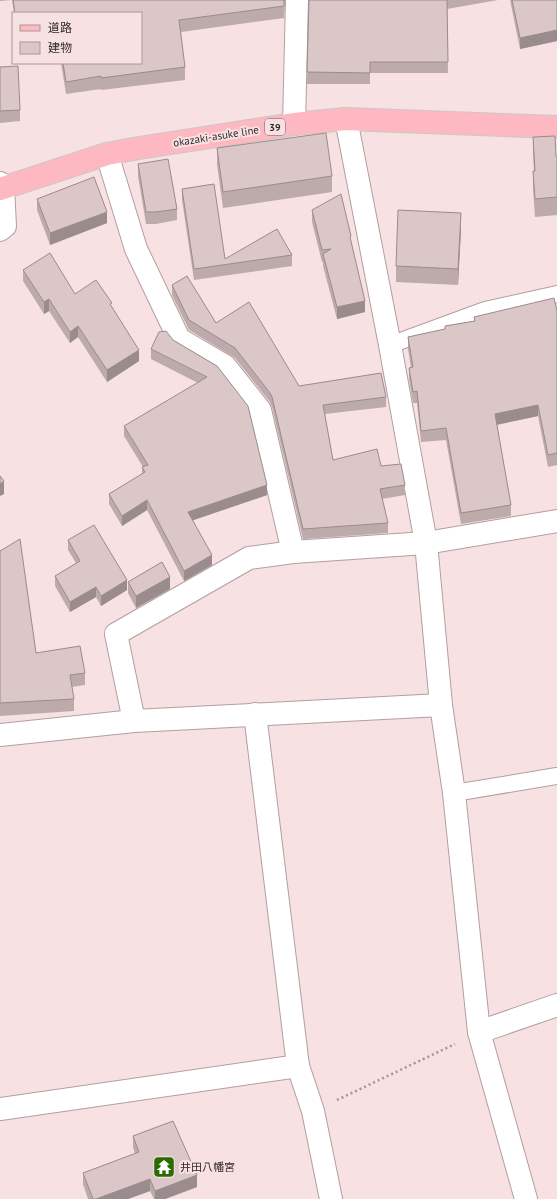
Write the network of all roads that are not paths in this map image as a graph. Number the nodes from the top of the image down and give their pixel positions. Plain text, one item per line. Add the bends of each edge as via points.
1 (297, 0) edge
2 (346, 119) junction
3 (294, 124) junction
4 (557, 127) edge
5 (107, 154) junction
6 (1, 186) edge
7 (0, 230) edge
8 (557, 294) edge
9 (390, 346) junction
10 (557, 521) edge
11 (426, 543) junction
12 (292, 552) junction
13 (441, 705) junction
14 (255, 714) junction
15 (134, 722) junction
16 (0, 736) edge
17 (557, 776) edge
18 (454, 794) junction
19 (557, 1005) edge
20 (479, 1032) junction
21 (298, 1066) junction
22 (0, 1109) edge
23 (331, 1199) edge
24 (526, 1199) edge

1 - 3 street
2 - 3 main road, okazaki-asuke line / 39
2 - 4 main road, okazaki-asuke line / 39
2 - 9 street
3 - 5 main road, okazaki-asuke line / 39
5 - 6 main road, okazaki-asuke line / 39
5 - 12 street via 136,249 179,339 225,366 260,410
6 - 7 street via 6,226
8 - 9 lane via 485,310
9 - 11 street
10 - 11 street
11 - 12 street
11 - 13 street
12 - 15 street via 249,558 116,634
13 - 14 street
13 - 18 street
14 - 15 street
14 - 21 street
15 - 16 street
17 - 18 lane
18 - 20 street
19 - 20 street
20 - 24 street
21 - 22 street
21 - 23 street via 313,1111

